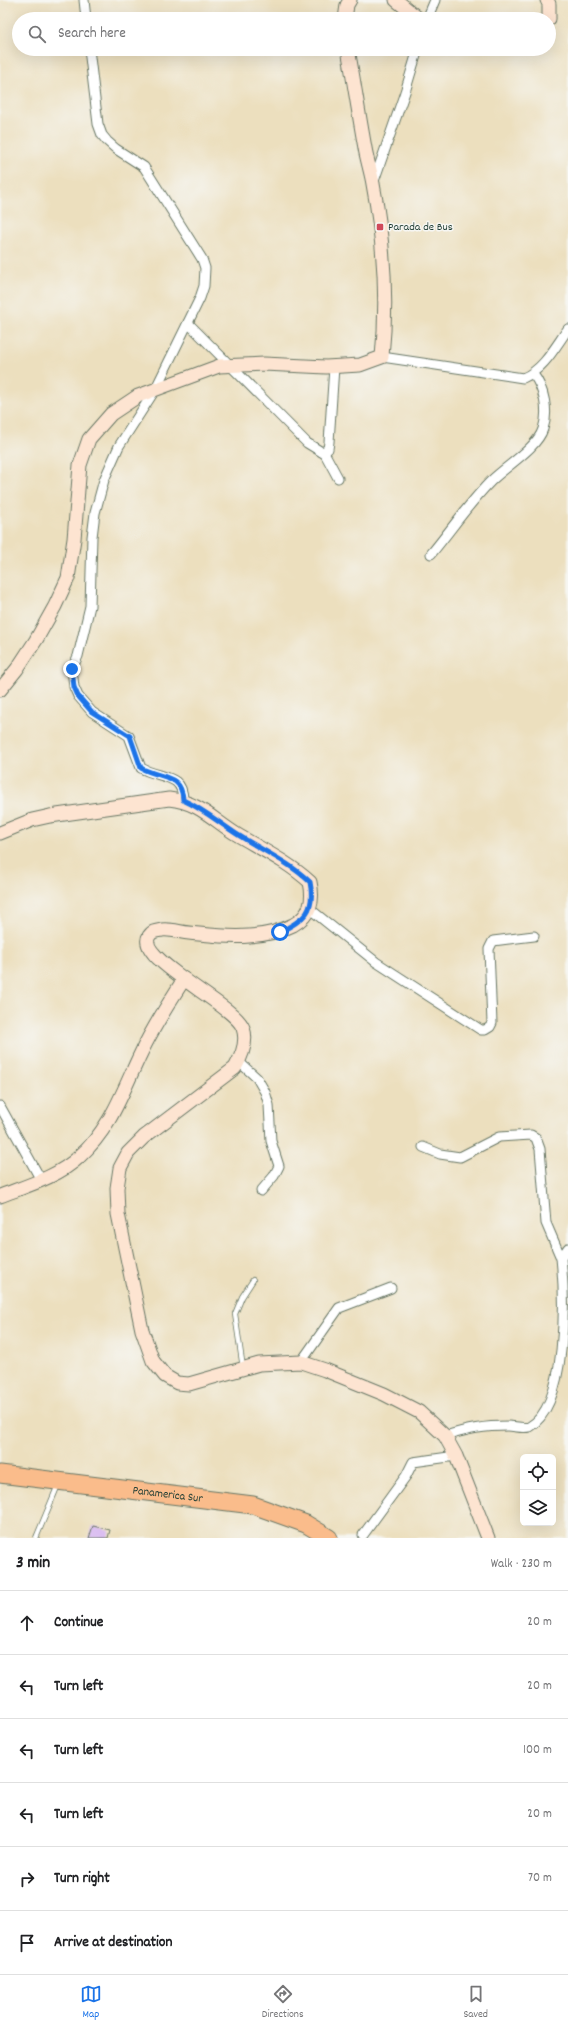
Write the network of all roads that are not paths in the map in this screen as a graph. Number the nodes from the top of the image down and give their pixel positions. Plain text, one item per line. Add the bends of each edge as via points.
1 (84, 0) edge
2 (350, 0) edge
3 (396, 0) edge
4 (435, 0) edge
5 (547, 0) edge
6 (85, 12) edge
7 (346, 12) edge
8 (411, 12) edge
9 (430, 12) edge
10 (549, 12) edge
11 (90, 56) edge
12 (349, 56) edge
13 (416, 56) edge
14 (373, 184) junction
15 (188, 323) junction
16 (568, 329) edge
17 (382, 357) junction
18 (231, 365) junction
19 (334, 367) junction
20 (533, 374) junction
21 (155, 390) junction
22 (322, 452) junction
23 (338, 478) dead end
24 (431, 554) dead end
25 (0, 690) edge
26 (183, 800) junction
27 (0, 833) edge
28 (310, 909) junction
29 (534, 936) dead end
30 (184, 979) junction
31 (239, 1062) junction
32 (0, 1106) edge
33 (423, 1147) dead end
34 (40, 1180) junction
35 (261, 1191) dead end
36 (0, 1196) edge
37 (568, 1248) edge
38 (561, 1258) junction
39 (253, 1280) dead end
40 (392, 1288) dead end
41 (300, 1362) junction
42 (243, 1368) junction
43 (445, 1436) junction
44 (456, 1456) junction
45 (0, 1474) edge
46 (60, 1482) junction
47 (363, 1535) dead end
48 (322, 1536) edge
49 (36, 1538) edge
50 (488, 1538) edge

1 - 6 street
2 - 7 street
3 - 8 street
4 - 9 street
5 - 10 street
11 - 15 street via 98,124 102,135 116,149 144,167 202,258 205,268 204,286
12 - 14 street
13 - 14 street
14 - 17 street via 383,250 386,301
15 - 18 street
15 - 21 street
16 - 20 street
17 - 19 street via 360,366
17 - 20 street via 523,378
18 - 19 street
18 - 21 street via 219,366
18 - 22 street via 307,443
19 - 22 street via 329,442 328,449
20 - 24 street via 540,382 543,392 546,418 539,437 490,482
21 - 25 street via 138,396 110,414 89,439 80,465 75,532 68,578 36,640
21 - 26 street via 119,446 104,480 95,513 92,537 90,606 78,656 72,669 72,678 83,704 130,736 141,768 177,782 183,791
22 - 23 street via 330,459
26 - 27 street via 169,799 50,816 32,820
26 - 28 street via 197,806 235,834 281,859 300,873 310,882 313,895
28 - 29 street via 376,962 481,1030 490,1027 492,1022 488,949 490,945 493,941
28 - 30 street via 301,920 280,932 249,936 217,936 163,930 152,932 148,937 151,951
30 - 31 street via 224,1007 243,1027 245,1041
30 - 34 street via 141,1053 117,1107 99,1136 79,1158
31 - 35 street via 257,1078 269,1105 271,1141 279,1166
31 - 42 street via 230,1073 166,1120 128,1153 120,1168 117,1188 118,1214 142,1330 153,1361 165,1376 177,1383 189,1384
32 - 34 street
33 - 38 street via 440,1154 460,1157 499,1137 536,1138 540,1149 546,1223
34 - 36 street
37 - 38 street
38 - 43 street via 565,1302 561,1362 545,1412 538,1421 527,1428 474,1427
39 - 42 lane via 235,1314
40 - 41 street via 339,1308
41 - 42 street via 279,1362
41 - 43 street via 384,1394 412,1408
43 - 44 street
44 - 47 street via 413,1462 406,1476
44 - 50 street
45 - 46 highway, Panamerica Sur
46 - 48 highway, Panamerica Sur via 253,1505 306,1524
46 - 49 lane

